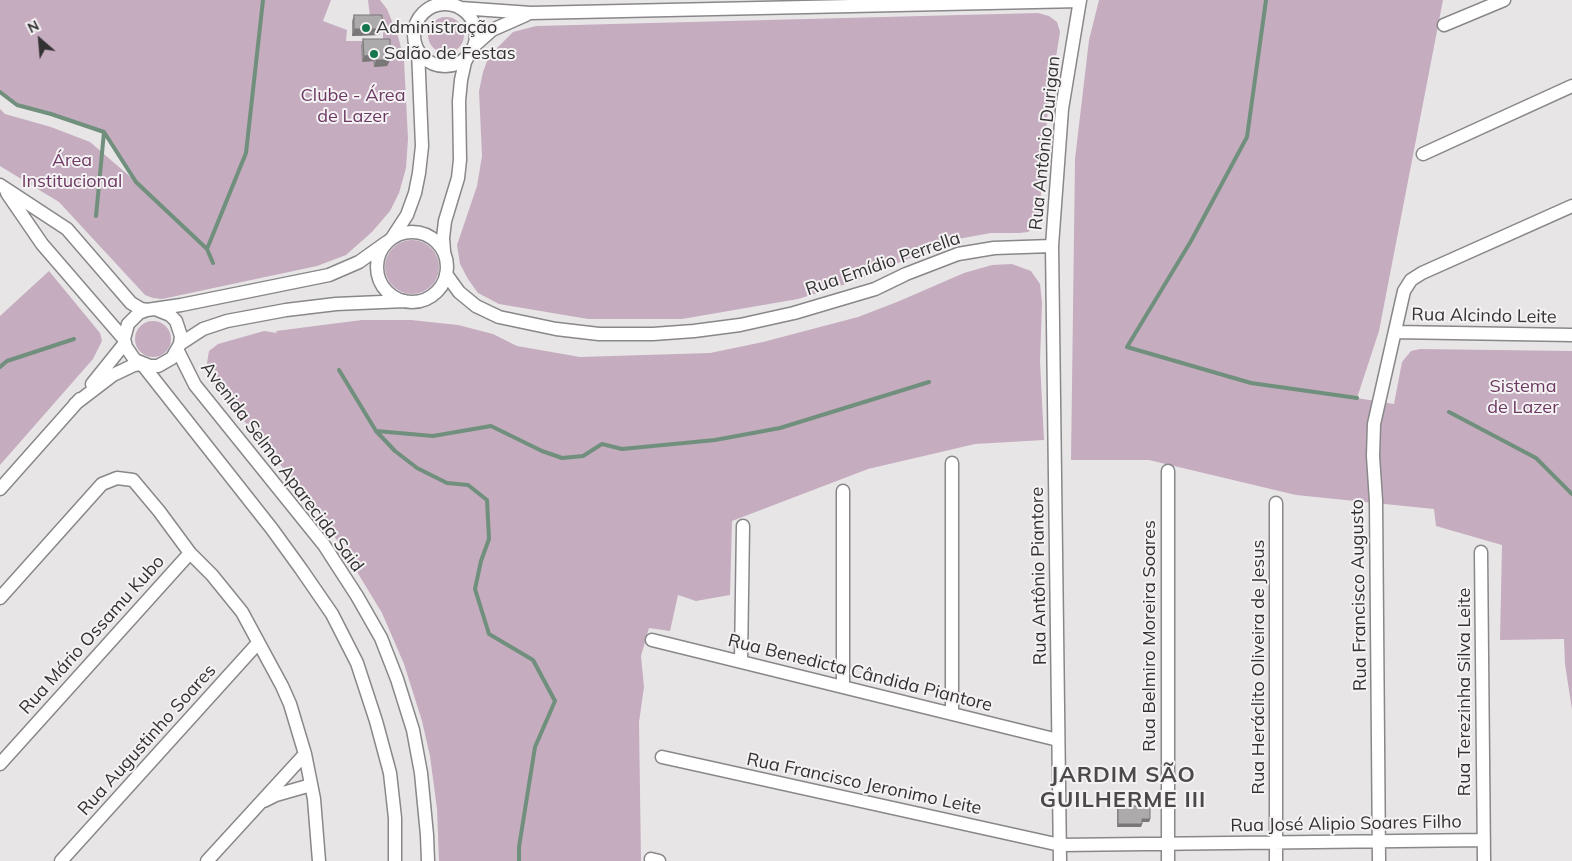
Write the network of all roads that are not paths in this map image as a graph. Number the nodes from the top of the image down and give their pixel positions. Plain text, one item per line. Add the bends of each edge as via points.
1 (1504, 0) edge
2 (1080, 1) edge
3 (460, 8) junction
4 (531, 13) junction
5 (1444, 26) dead end
6 (473, 49) junction
7 (418, 50) junction
8 (1572, 86) edge
9 (1423, 154) dead end
10 (2, 187) edge
11 (1572, 206) edge
12 (389, 240) junction
13 (1052, 246) junction
14 (445, 256) junction
15 (446, 274) junction
16 (1053, 291) joint
17 (406, 301) junction
18 (151, 310) junction
19 (1395, 332) junction
20 (1572, 335) edge
21 (125, 341) junction
22 (179, 347) junction
23 (166, 363) junction
24 (142, 364) junction
25 (162, 390) junction
26 (75, 404) junction
27 (952, 463) dead end
28 (1168, 471) dead end
29 (0, 489) edge
30 (843, 491) dead end
31 (1276, 503) dead end
32 (743, 526) dead end
33 (190, 552) junction
34 (1481, 552) dead end
35 (0, 598) edge
36 (652, 640) dead end
37 (258, 643) junction
38 (741, 662) junction
39 (843, 686) junction
40 (952, 713) junction
41 (1058, 740) junction
42 (305, 754) junction
43 (662, 757) dead end
44 (0, 764) edge
45 (311, 785) junction
46 (257, 804) junction
47 (1484, 840) junction
48 (1379, 841) junction
49 (1277, 842) junction
50 (1168, 844) junction
51 (1060, 845) junction
52 (61, 861) edge
53 (206, 861) edge
54 (319, 861) edge
55 (395, 861) edge
56 (428, 861) edge
57 (1060, 861) edge
58 (1168, 861) edge
59 (1276, 861) edge
60 (1379, 861) edge
61 (1484, 861) edge

1 - 5 street
2 - 4 street
2 - 13 street, Rua Antônio Durigan via 1062,109
3 - 4 street
3 - 6 street via 469,15 475,27
3 - 7 street via 443,4 424,12 414,30
4 - 6 street via 492,30
6 - 7 street via 458,63 442,66 428,61
6 - 14 street via 464,62 461,80 460,160 445,221
7 - 12 street via 422,146 419,174 407,215
8 - 9 street
10 - 18 street via 67,229 131,303 140,309
10 - 21 street via 42,244
11 - 19 street, Rua Francisco Augusto via 1411,280 1404,291
12 - 14 street via 406,232 427,235
12 - 17 street via 382,248 377,263 378,278 386,291
12 - 18 street via 359,262 329,275
13 - 15 street, Rua Emídio Perrella via 994,248 958,254 875,289 794,313 740,325 653,334 599,334 499,317 476,306 458,292
13 - 16 street, Rua Antônio Durigan
14 - 15 street
15 - 17 street via 431,296
16 - 41 street, Rua Antônio Piantore
17 - 22 street via 336,304 237,319 211,326
18 - 21 street via 140,313 128,324
18 - 22 street via 170,315 176,321 181,336
19 - 20 street, Rua Alcindo Leite
19 - 48 street, Rua Francisco Augusto via 1374,424
21 - 24 street via 130,354
21 - 26 street
22 - 23 street
22 - 56 street, Avenida Selma Aparecida Said via 195,385 324,545 381,638 413,730 422,773
23 - 24 street
23 - 25 street via 160,375
24 - 25 street
24 - 26 street via 113,374
25 - 55 street via 301,569 332,614 357,663 390,773
26 - 29 street
27 - 40 street
28 - 50 street, Rua Belmiro Moreira Soares
30 - 39 street
31 - 49 street, Rua Heráclito Oliveira de Jesus
32 - 38 street
33 - 35 street via 133,480 117,478 102,484
33 - 37 street via 242,612
33 - 44 street, Rua Mário Ossamu Kubo
34 - 47 street, Rua Terezinha Silva Leite
36 - 38 street, Rua Benedicta Cândida Piantore
37 - 42 street via 290,704
37 - 52 street, Rua Augustinho Soares
38 - 39 street, Rua Benedicta Cândida Piantore
39 - 40 street, Rua Benedicta Cândida Piantore
40 - 41 street, Rua Benedicta Cândida Piantore
41 - 51 street, Rua Antônio Piantore
42 - 45 street
42 - 46 street
43 - 51 street, Rua Francisco Jeronimo Leite
45 - 46 street via 276,794
45 - 54 street
46 - 53 street
47 - 48 street, Rua José Alipio Soares Filho
47 - 61 street, Rua Terezinha Silva Leite
48 - 49 street, Rua José Alipio Soares Filho
48 - 60 street, Rua Francisco Augusto
49 - 50 street, Rua José Alipio Soares Filho
49 - 59 street, Rua Heráclito Oliveira de Jesus
50 - 51 street, Rua José Alipio Soares Filho
50 - 58 street, Rua Belmiro Moreira Soares
51 - 57 street, Rua Antônio Piantore

